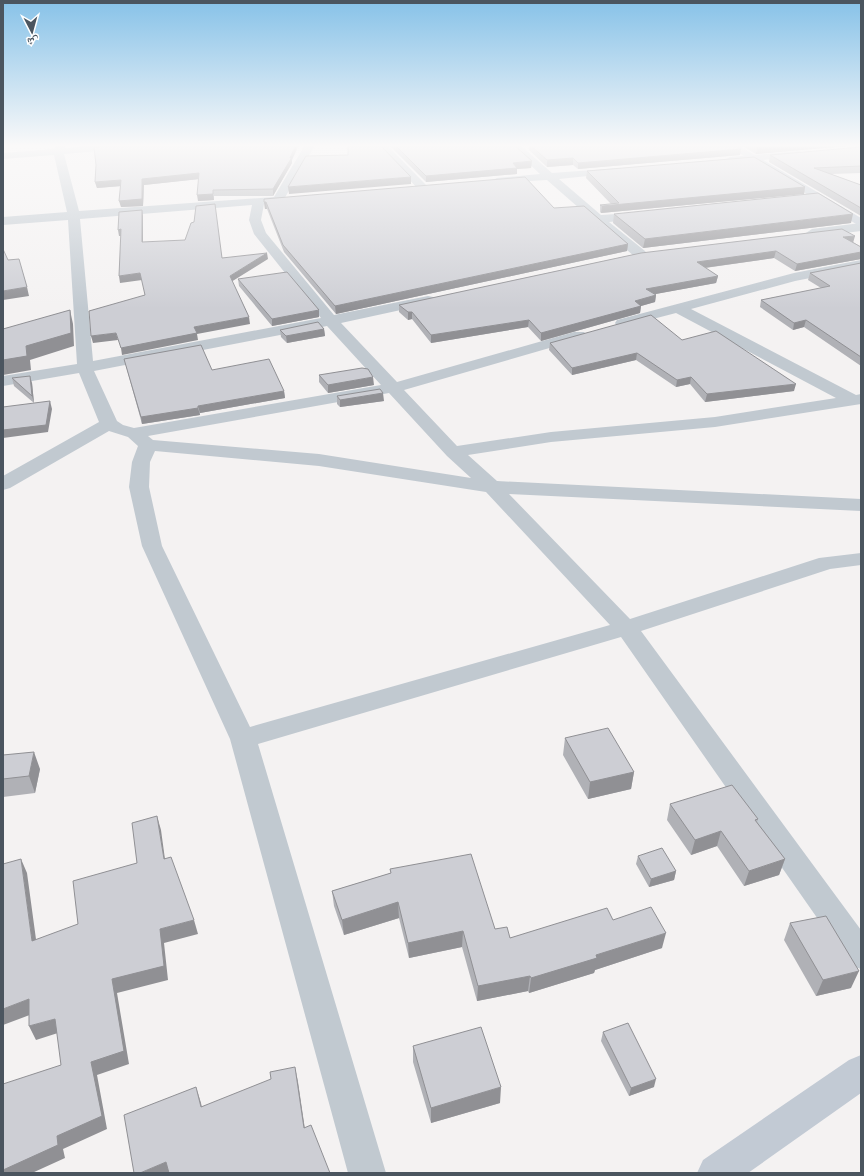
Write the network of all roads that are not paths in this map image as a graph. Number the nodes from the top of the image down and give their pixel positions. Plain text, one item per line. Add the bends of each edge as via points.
1 (71, 200) edge
2 (273, 200) edge
3 (576, 200) edge
4 (824, 200) edge
5 (258, 202) junction
6 (653, 214) edge
7 (74, 215) junction
8 (598, 219) junction
9 (3, 221) edge
10 (861, 223) edge
11 (861, 227) edge
12 (798, 235) edge
13 (656, 252) edge
14 (640, 254) junction
15 (625, 258) edge
16 (861, 264) edge
17 (439, 297) edge
18 (678, 308) junction
19 (331, 321) junction
20 (85, 368) junction
21 (3, 381) edge
22 (392, 388) junction
23 (857, 399) edge
24 (109, 424) junction
25 (141, 439) junction
26 (453, 452) junction
27 (3, 484) edge
28 (492, 487) junction
29 (861, 506) edge
30 (861, 559) edge
31 (626, 628) junction
32 (243, 739) junction
33 (861, 955) edge
34 (861, 1072) edge
35 (367, 1173) edge
36 (716, 1173) edge

1 - 7 street
2 - 5 street
3 - 8 street
4 - 10 street
5 - 7 street
5 - 19 street via 255,220 260,234
6 - 8 street
7 - 9 street
7 - 20 street
8 - 14 street
11 - 12 street
13 - 14 street
14 - 15 street
16 - 18 street via 794,277
17 - 19 street
18 - 22 street
18 - 23 street
19 - 20 street
19 - 22 street
20 - 21 street
20 - 24 street
22 - 25 street
22 - 26 street
23 - 26 street via 715,422 551,437
24 - 25 street
24 - 27 street
25 - 28 street via 319,460
25 - 32 street via 139,487 152,546
26 - 28 street
28 - 29 street
28 - 31 street
30 - 31 street via 827,563
31 - 32 street
31 - 33 street
32 - 35 street
34 - 36 street

